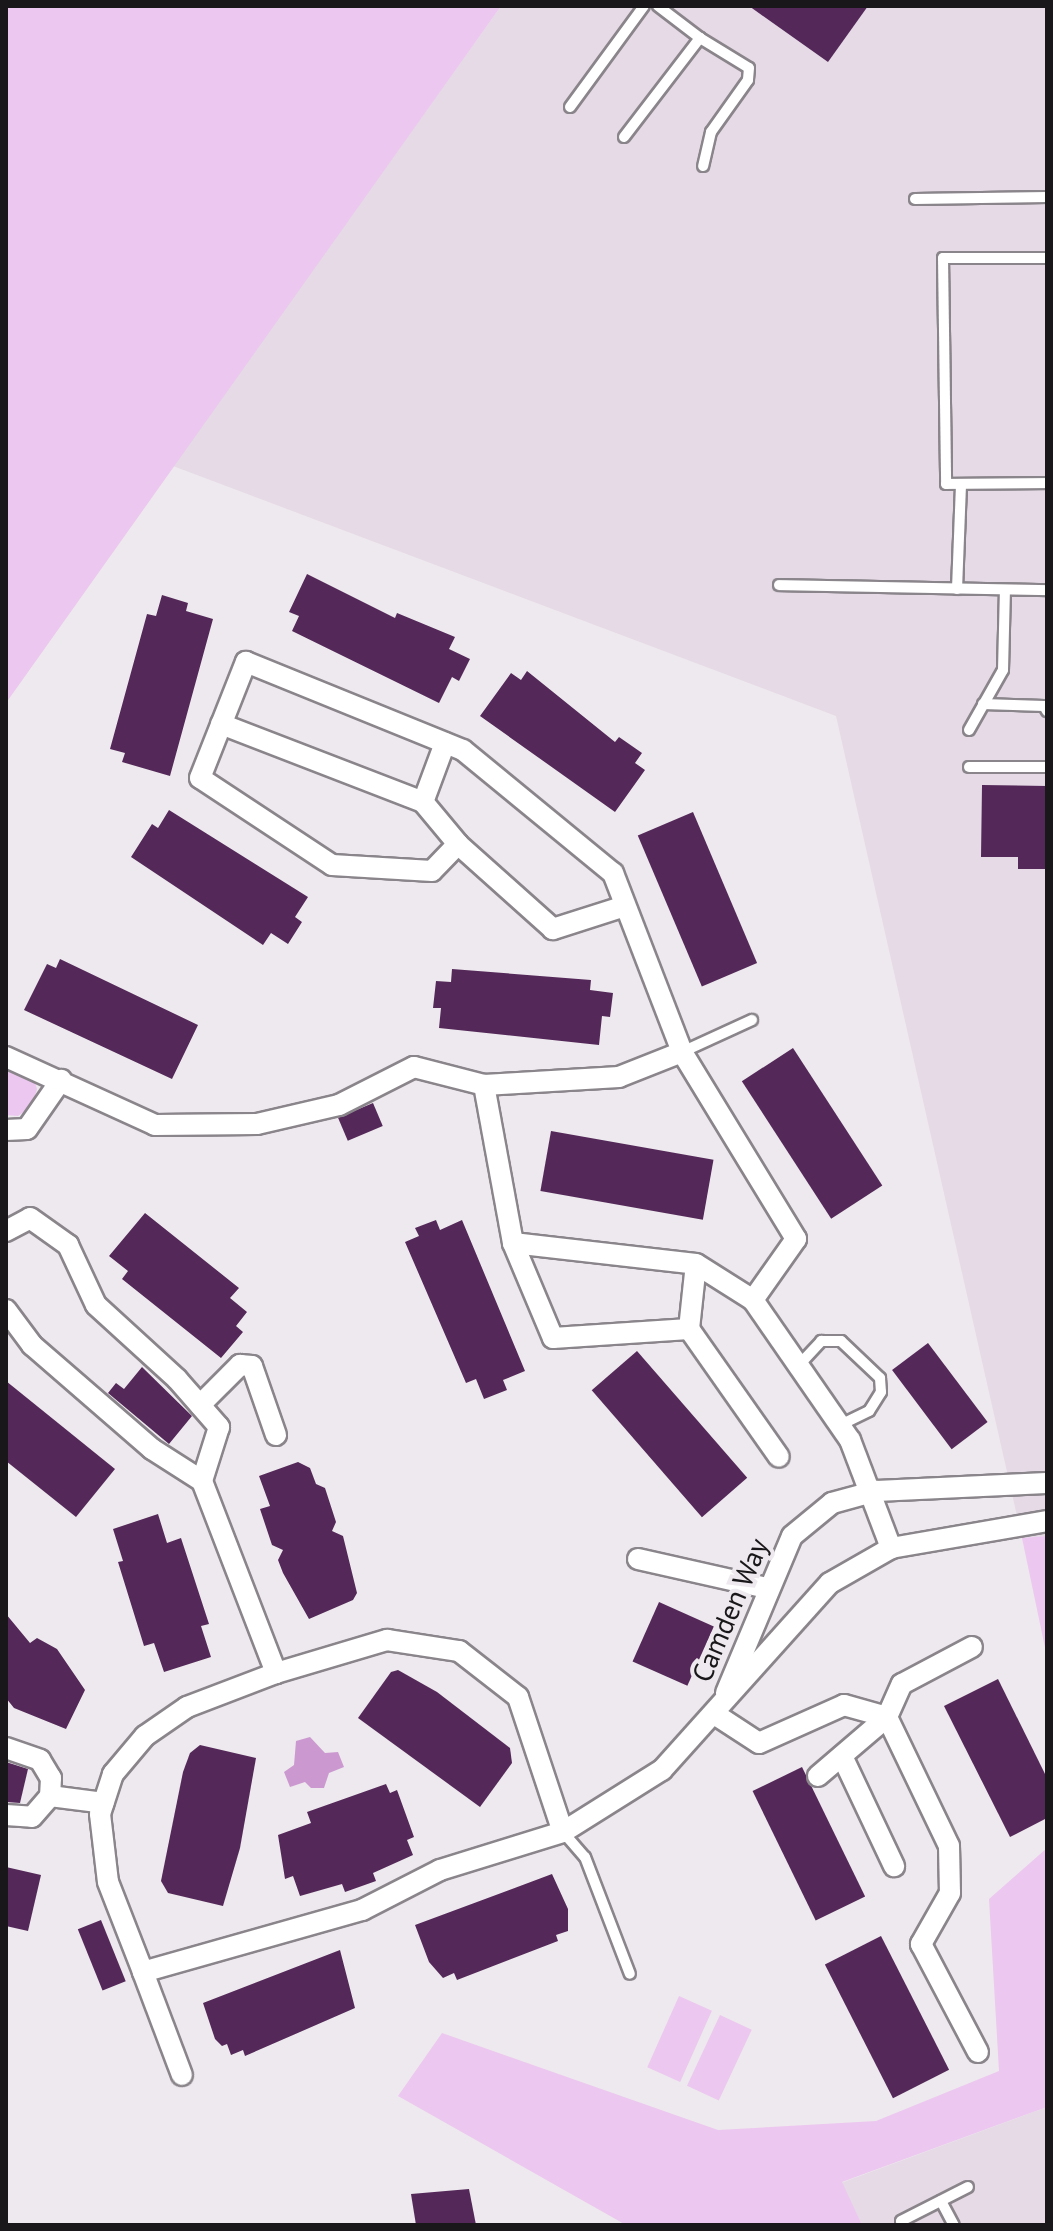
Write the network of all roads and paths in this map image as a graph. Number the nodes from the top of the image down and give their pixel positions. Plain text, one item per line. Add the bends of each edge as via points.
1 (644, 6) edge
2 (658, 6) edge
3 (700, 38) junction
4 (570, 107) dead end
5 (624, 137) dead end
6 (703, 166) dead end
7 (1047, 197) edge
8 (915, 199) dead end
9 (1047, 258) edge
10 (1047, 483) edge
11 (961, 484) junction
12 (779, 585) dead end
13 (957, 589) junction
14 (1005, 590) junction
15 (1047, 590) edge
16 (983, 704) junction
17 (1047, 711) edge
18 (221, 724) junction
19 (969, 730) dead end
20 (445, 743) junction
21 (969, 767) dead end
22 (1047, 767) edge
23 (423, 802) junction
24 (458, 844) junction
25 (625, 906) junction
26 (752, 1020) dead end
27 (682, 1052) junction
28 (6, 1057) edge
29 (61, 1080) junction
30 (484, 1085) junction
31 (6, 1130) edge
32 (6, 1231) edge
33 (513, 1243) junction
34 (696, 1264) junction
35 (753, 1300) junction
36 (6, 1310) edge
37 (689, 1329) junction
38 (799, 1365) junction
39 (200, 1405) junction
40 (840, 1425) junction
41 (276, 1435) dead end
42 (779, 1457) dead end
43 (202, 1481) junction
44 (1047, 1483) edge
45 (869, 1492) junction
46 (1047, 1521) edge
47 (891, 1548) junction
48 (638, 1559) dead end
49 (767, 1588) junction
50 (972, 1647) dead end
51 (276, 1673) junction
52 (716, 1715) junction
53 (887, 1717) junction
54 (6, 1748) edge
55 (842, 1756) junction
56 (818, 1776) dead end
57 (50, 1796) junction
58 (104, 1803) junction
59 (6, 1815) edge
60 (563, 1832) junction
61 (894, 1866) dead end
62 (143, 1972) junction
63 (630, 1974) dead end
64 (978, 2052) dead end
65 (182, 2075) dead end
66 (968, 2187) dead end
67 (941, 2201) junction
68 (903, 2225) edge
69 (954, 2225) edge

1 - 4 lane
2 - 3 lane
3 - 5 lane
3 - 6 lane via 749,68 748,80 711,132
7 - 8 lane
9 - 11 lane via 943,258 946,484
10 - 11 lane
11 - 13 lane
12 - 13 lane
13 - 14 lane
14 - 15 lane
14 - 16 lane via 1003,670
16 - 17 lane via 1044,706
16 - 19 lane
18 - 20 street via 246,662
18 - 23 street
18 - 24 street via 200,778 332,865 432,871
20 - 23 street
20 - 25 street via 463,750 613,873
21 - 22 lane
23 - 24 street
24 - 25 street via 553,929
25 - 27 street
26 - 27 lane
27 - 30 street via 619,1077
27 - 35 street via 796,1239
28 - 29 street
29 - 30 street via 155,1125 257,1124 339,1105 414,1067
29 - 31 street via 27,1129
30 - 33 street
32 - 39 street via 30,1218 68,1245 96,1305
33 - 34 street
33 - 37 street via 553,1338
34 - 35 street
34 - 37 street
35 - 38 street
36 - 43 street via 32,1345 152,1449
37 - 42 street
38 - 40 street
38 - 40 lane via 821,1341 841,1341 880,1378 881,1392 869,1411
39 - 41 street via 240,1365 252,1366
39 - 43 street via 219,1427
40 - 45 street
43 - 51 street
44 - 45 street, Camden Way
45 - 47 street
45 - 49 street, Camden Way via 832,1503 792,1536
46 - 47 street, Camden Way
47 - 52 street, Camden Way via 830,1583
48 - 49 street
49 - 52 street, Camden Way
50 - 53 street via 902,1684
51 - 58 street via 187,1707 145,1736 113,1774
51 - 60 street via 387,1640 459,1651 518,1697
52 - 53 street via 759,1743 844,1705
52 - 60 street via 662,1770
53 - 55 street
53 - 64 street via 949,1846 950,1893 921,1944
54 - 57 street via 40,1760 51,1778
55 - 56 street
55 - 61 street
57 - 58 street
57 - 59 street via 32,1817
58 - 62 street via 100,1814 108,1882
60 - 62 street via 440,1870 362,1910
60 - 63 lane via 585,1857
62 - 65 street
66 - 67 lane
67 - 68 lane via 901,2221
67 - 69 lane

